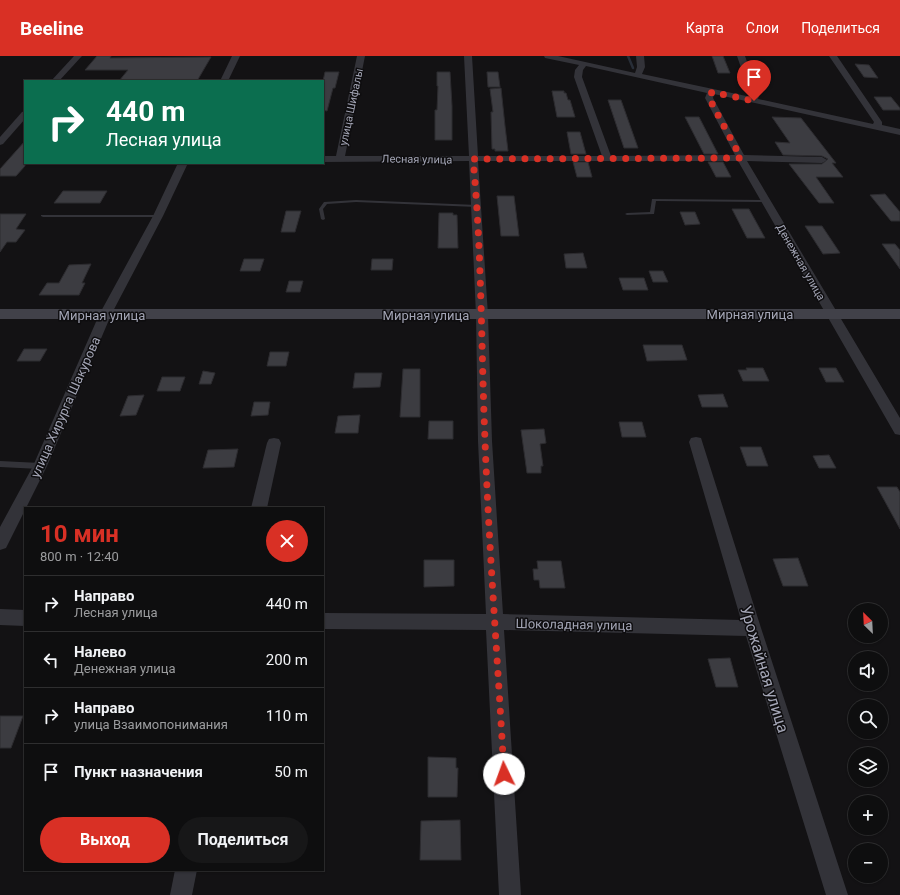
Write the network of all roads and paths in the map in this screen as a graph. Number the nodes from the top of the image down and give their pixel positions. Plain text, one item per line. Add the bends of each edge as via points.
1 (78, 56) edge
2 (236, 56) edge
3 (361, 56) edge
4 (468, 56) edge
5 (548, 56) edge
6 (640, 56) edge
7 (741, 56) edge
8 (833, 56) edge
9 (584, 64) junction
10 (638, 75) junction
11 (57, 80) edge
12 (224, 80) edge
13 (712, 92) junction
14 (754, 101) junction
15 (24, 115) edge
16 (877, 127) junction
17 (900, 132) edge
18 (0, 142) edge
19 (324, 158) edge
20 (340, 158) junction
21 (741, 158) junction
22 (473, 159) junction
23 (608, 159) junction
24 (822, 160) dead end
25 (183, 164) edge
26 (766, 201) junction
27 (477, 206) junction
28 (627, 214) dead end
29 (43, 216) dead end
30 (158, 216) junction
31 (323, 218) dead end
32 (0, 314) edge
33 (482, 314) junction
34 (900, 314) edge
35 (106, 315) junction
36 (832, 315) junction
37 (900, 430) edge
38 (696, 442) dead end
39 (274, 443) dead end
40 (0, 464) edge
41 (40, 466) junction
42 (259, 507) edge
43 (0, 543) edge
44 (0, 618) edge
45 (24, 618) edge
46 (324, 621) edge
47 (495, 622) junction
48 (752, 628) junction
49 (186, 871) edge
50 (181, 895) edge
51 (510, 895) edge
52 (837, 895) edge

1 - 11 street
2 - 12 street
3 - 20 street, улица Шифалы
4 - 22 street
5 - 9 street
6 - 10 street via 641,66
7 - 14 street via 755,96
8 - 16 street via 878,122
9 - 10 street
9 - 23 street via 578,76
10 - 13 street
13 - 14 street
13 - 21 street, Денежная улица via 709,98
14 - 16 street
15 - 18 street
16 - 17 street
19 - 20 street, Лесная улица
20 - 22 street, Лесная улица
21 - 23 street, Лесная улица
21 - 24 street, Лесная улица
21 - 26 street, Денежная улица
22 - 23 street, Лесная улица
22 - 27 street
25 - 30 street, улица Хирурга Шакурова
26 - 28 lane via 654,200 652,213
26 - 36 street, Денежная улица
27 - 31 lane via 331,202 326,203 321,209
27 - 33 street
29 - 30 lane
30 - 35 street, улица Хирурга Шакурова
32 - 35 street, Мирная улица
33 - 35 street, Мирная улица
33 - 36 street, Мирная улица
33 - 47 street via 485,441
34 - 36 street, Мирная улица
35 - 41 street, улица Хирурга Шакурова
36 - 37 street, Денежная улица
38 - 48 street, Урожайная улица
39 - 42 street
40 - 41 lane
41 - 43 street, улица Хирурга Шакурова
44 - 45 street
46 - 47 street, Шоколадная улица
47 - 48 street, Шоколадная улица
47 - 51 street
48 - 52 street, Урожайная улица
49 - 50 street

